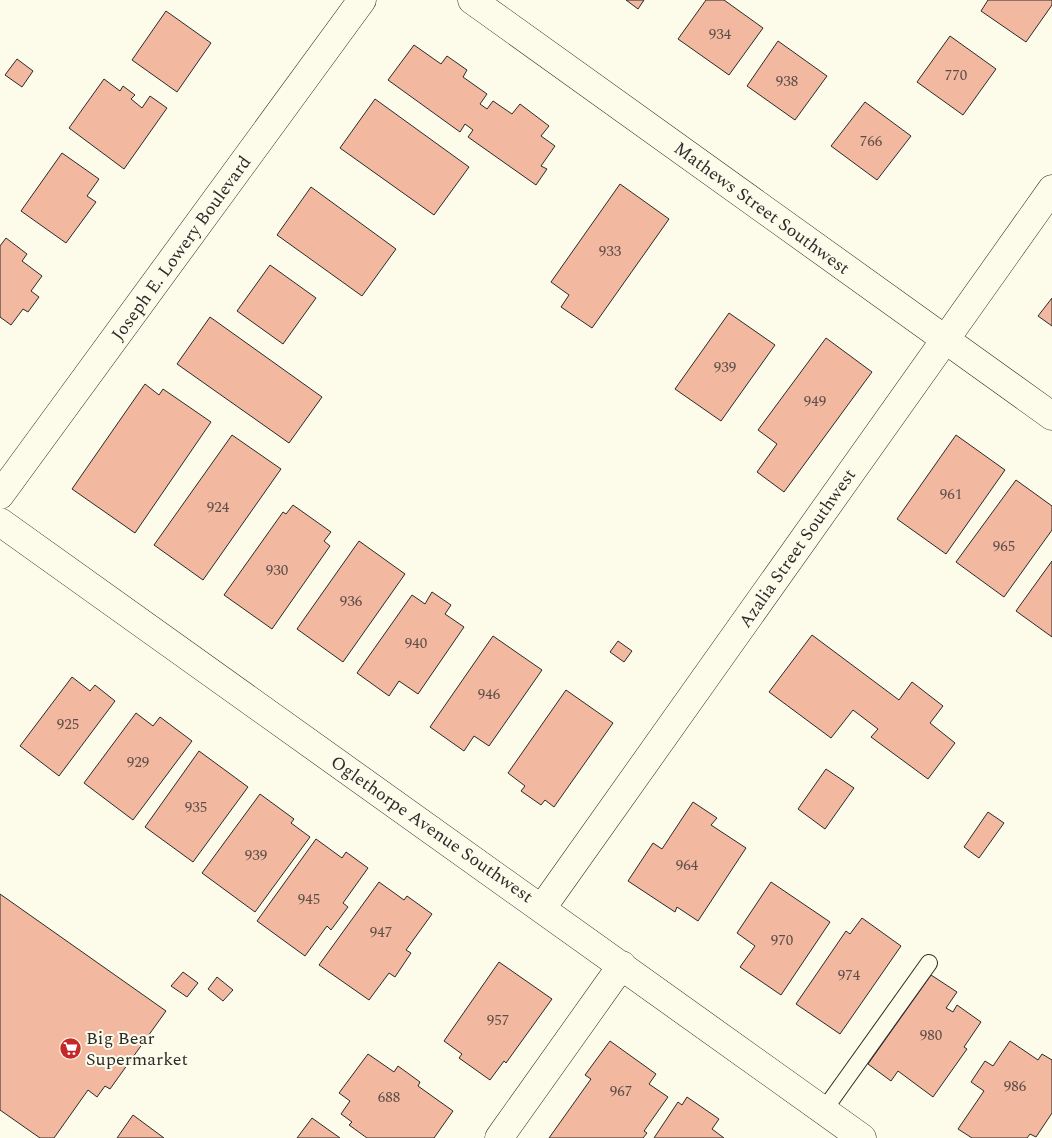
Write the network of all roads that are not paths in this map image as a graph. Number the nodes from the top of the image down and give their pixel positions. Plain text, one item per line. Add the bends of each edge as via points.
1 (362, 0) edge
2 (472, 0) edge
3 (1052, 188) edge
4 (945, 339) junction
5 (1052, 416) edge
6 (0, 495) edge
7 (0, 522) edge
8 (542, 908) junction
9 (929, 963) dead end
10 (622, 965) junction
11 (824, 1110) junction
12 (499, 1138) edge
13 (862, 1138) edge

1 - 6 street, Joseph E. Lowery Boulevard
2 - 4 street, Mathews Street Southwest
3 - 4 street, Azalia Street Southwest
4 - 5 street, Mathews Street Southwest
4 - 8 street, Azalia Street Southwest
7 - 8 street, Oglethorpe Avenue Southwest
8 - 10 street, Oglethorpe Avenue Southwest
9 - 11 lane
10 - 11 street, Oglethorpe Avenue Southwest
10 - 12 street
11 - 13 street, Oglethorpe Avenue Southwest

